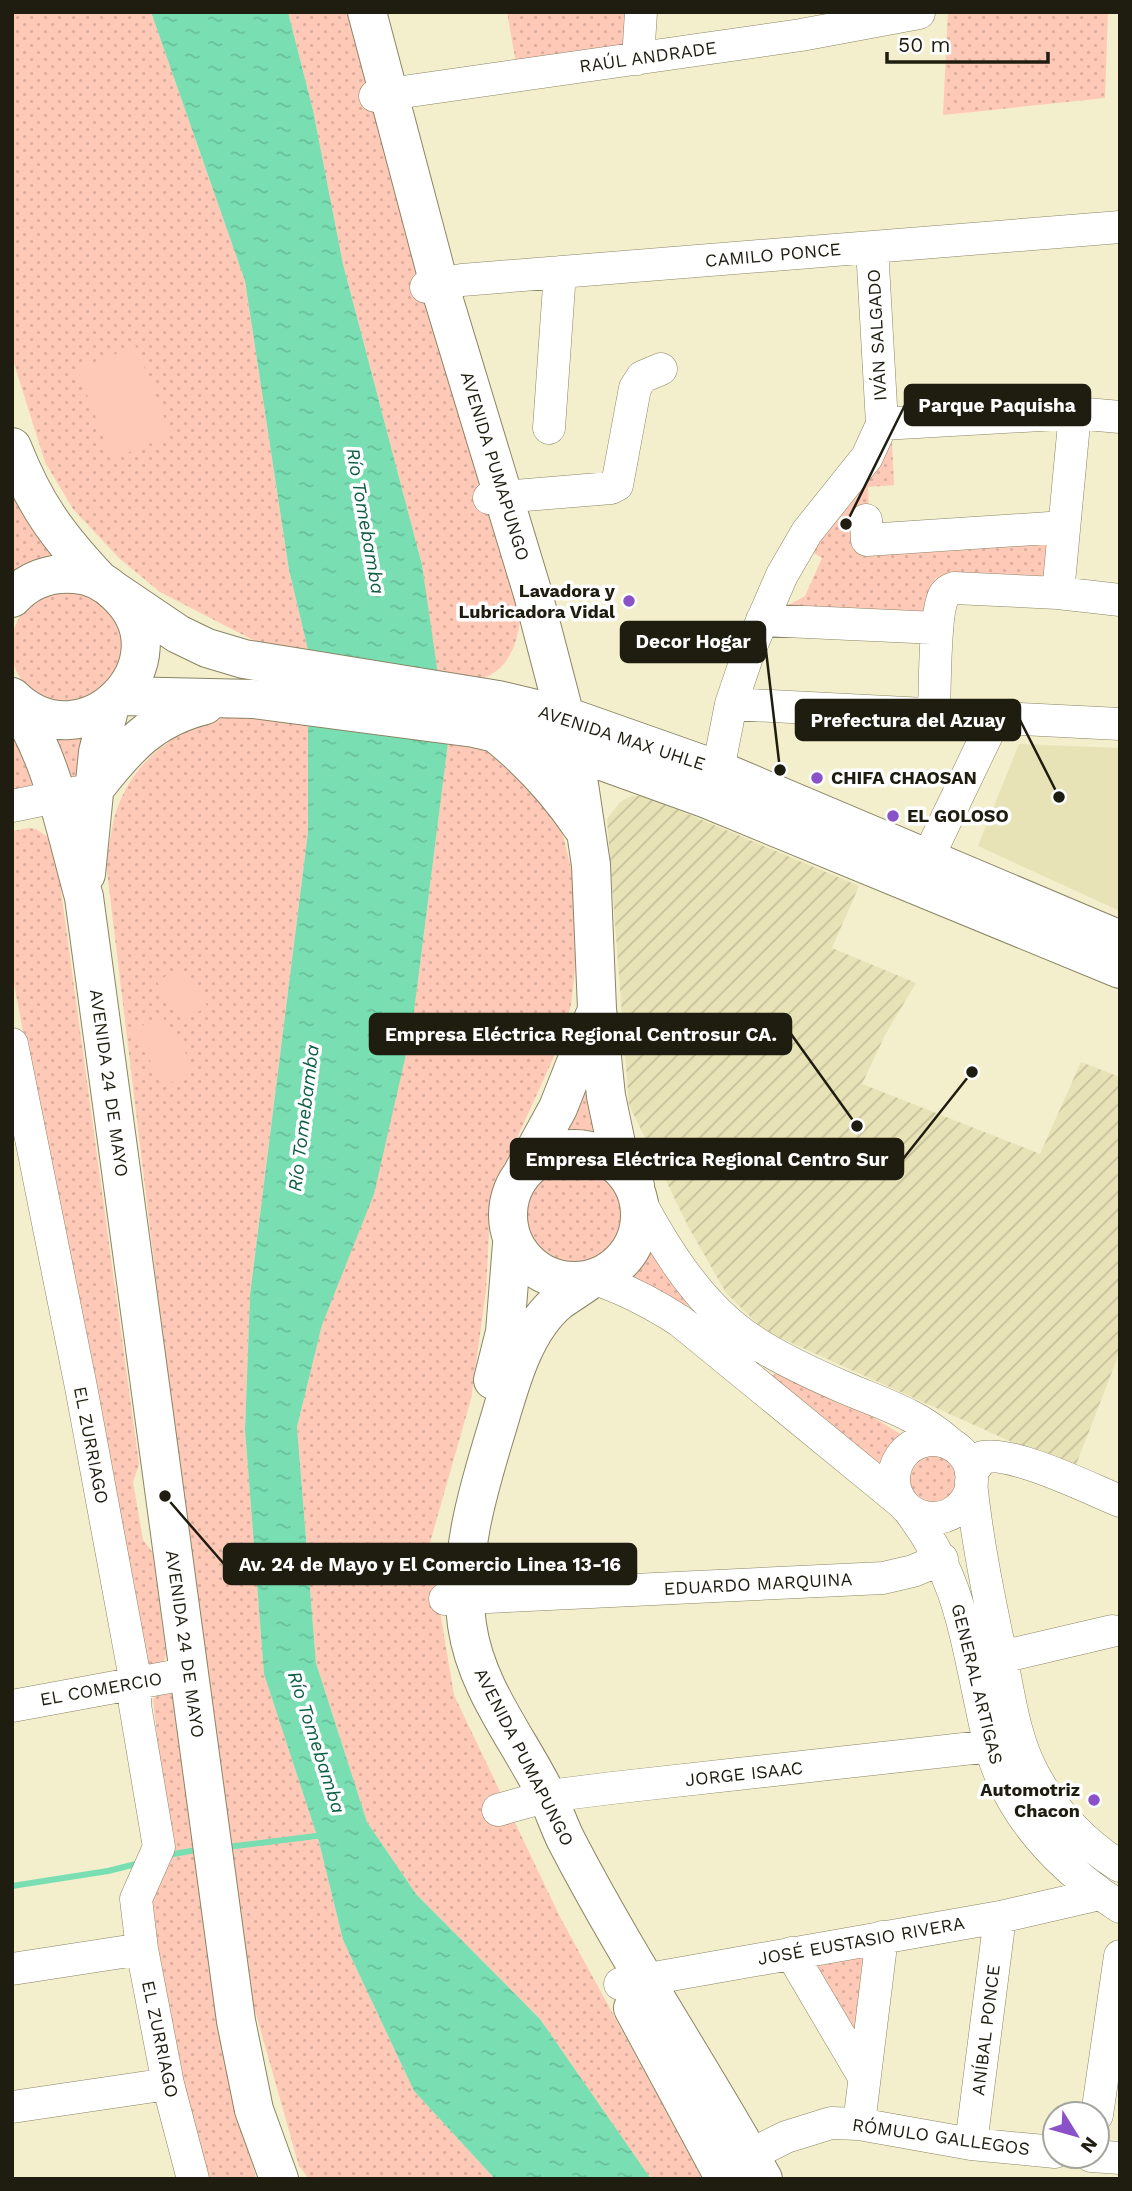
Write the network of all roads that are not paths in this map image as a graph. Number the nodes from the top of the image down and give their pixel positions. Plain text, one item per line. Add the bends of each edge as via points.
1 (367, 12) edge
2 (641, 12) edge
3 (919, 13) edge
4 (802, 24) edge
5 (638, 59) junction
6 (382, 95) junction
7 (1120, 227) edge
8 (872, 247) junction
9 (560, 272) junction
10 (433, 285) junction
11 (661, 369) dead end
12 (1075, 413) junction
13 (1120, 417) edge
14 (882, 424) junction
15 (549, 428) dead end
16 (12, 447) edge
17 (497, 497) junction
18 (866, 520) dead end
19 (1064, 527) junction
20 (106, 585) junction
21 (1058, 593) junction
22 (12, 598) edge
23 (1120, 600) edge
24 (762, 620) junction
25 (937, 628) junction
26 (544, 637) junction
27 (12, 698) edge
28 (241, 699) junction
29 (116, 701) junction
30 (731, 704) junction
31 (486, 714) junction
32 (934, 715) junction
33 (995, 718) junction
34 (1120, 724) edge
35 (569, 733) junction
36 (712, 784) junction
37 (95, 789) junction
38 (56, 797) junction
39 (12, 806) edge
40 (587, 834) junction
41 (921, 872) junction
42 (84, 897) junction
43 (1120, 940) edge
44 (1120, 969) edge
45 (597, 1009) junction
46 (12, 1044) edge
47 (522, 1174) junction
48 (637, 1193) junction
49 (512, 1244) junction
50 (593, 1280) junction
51 (951, 1444) junction
52 (971, 1478) junction
53 (1120, 1501) edge
54 (904, 1505) junction
55 (942, 1559) junction
56 (455, 1598) junction
57 (1112, 1631) dead end
58 (1001, 1657) junction
59 (191, 1673) junction
60 (136, 1684) junction
61 (12, 1706) edge
62 (991, 1746) junction
63 (524, 1803) junction
64 (1120, 1866) edge
65 (1110, 1901) edge
66 (1000, 1917) junction
67 (881, 1937) junction
68 (142, 1949) junction
69 (791, 1953) junction
70 (1120, 1956) edge
71 (12, 1969) edge
72 (633, 1982) junction
73 (864, 2077) junction
74 (168, 2084) junction
75 (1099, 2100) edge
76 (12, 2107) edge
77 (859, 2124) junction
78 (971, 2144) junction
79 (1041, 2151) edge
80 (746, 2171) edge
81 (193, 2179) edge
82 (279, 2179) edge

1 - 6 main road, AVENIDA PUMAPUNGO
2 - 5 street
3 - 4 street, RAÚL ANDRADE
4 - 5 street, RAÚL ANDRADE
5 - 6 street, RAÚL ANDRADE
6 - 10 main road, AVENIDA PUMAPUNGO
7 - 8 street, CAMILO PONCE
8 - 9 street, CAMILO PONCE
8 - 14 street, IVÁN SALGADO
9 - 10 street, CAMILO PONCE
9 - 15 street
10 - 17 main road, AVENIDA PUMAPUNGO
11 - 17 street via 642,377 635,388 617,485
12 - 13 street
12 - 14 street
12 - 19 street
14 - 24 street, IVÁN SALGADO via 867,457 807,532
16 - 20 main road via 45,516
17 - 26 main road, AVENIDA PUMAPUNGO
18 - 19 street via 867,540
19 - 21 street
20 - 22 main road via 82,575 48,575
20 - 29 main road, AVENIDA 24 DE MAYO via 130,609 139,634 139,660 129,685
20 - 31 main road, AVENIDA MAX UHLE via 207,649
21 - 23 street
21 - 25 street via 947,591
24 - 25 street
24 - 30 street, IVÁN SALGADO
25 - 32 street
26 - 31 main road via 533,668
26 - 35 main road, AVENIDA PUMAPUNGO
27 - 29 main road via 34,713 65,721 81,719
27 - 38 main road, AVENIDA 24 DE MAYO via 39,746
28 - 29 main road, AVENIDA MAX UHLE
28 - 31 main road, AVENIDA MAX UHLE
28 - 37 main road via 185,710 165,719 121,755
29 - 37 main road, AVENIDA 24 DE MAYO via 103,727
30 - 32 street
30 - 36 street, IVÁN SALGADO
31 - 35 main road, AVENIDA MAX UHLE
31 - 40 main road via 541,773
32 - 33 street
33 - 34 street
33 - 41 street
35 - 36 main road, AVENIDA MAX UHLE
35 - 40 main road, AVENIDA PUMAPUNGO
36 - 41 main road, AVENIDA MAX UHLE
37 - 38 street
37 - 42 main road, AVENIDA 24 DE MAYO
38 - 39 street
38 - 42 main road, AVENIDA 24 DE MAYO
40 - 45 main road, AVENIDA PUMAPUNGO
41 - 43 main road, AVENIDA MAX UHLE
41 - 44 main road, AVENIDA MAX UHLE
42 - 59 main road, AVENIDA 24 DE MAYO
45 - 47 main road, AVENIDA PUMAPUNGO via 558,1108
45 - 48 main road, AVENIDA PUMAPUNGO via 612,1131
46 - 60 street, EL ZURRIAGO
47 - 48 main road via 550,1153 588,1150 622,1168
47 - 49 main road via 509,1204
48 - 50 main road via 640,1227 634,1244 609,1272
48 - 51 street, GENERAL ARTIGAS via 688,1277 731,1324 806,1369 920,1419
49 - 50 main road via 544,1275 565,1282
49 - 56 main road, AVENIDA PUMAPUNGO via 505,1332 446,1550
50 - 54 street, GENERAL ARTIGAS via 626,1289 680,1321
50 - 56 main road, AVENIDA PUMAPUNGO via 558,1302 528,1342 489,1456
51 - 52 street, GENERAL ARTIGAS via 964,1456
51 - 54 street, GENERAL ARTIGAS via 921,1442 903,1454 894,1482
52 - 53 street via 983,1457 1012,1458
52 - 54 street, GENERAL ARTIGAS via 964,1502 947,1515 927,1518
52 - 58 street, GENERAL ARTIGAS
54 - 55 street, GENERAL ARTIGAS
55 - 56 street, EDUARDO MARQUINA via 883,1578
55 - 62 street, GENERAL ARTIGAS via 960,1609
56 - 63 main road, AVENIDA PUMAPUNGO
57 - 58 street
58 - 64 street, GENERAL ARTIGAS via 1015,1723 1033,1773 1080,1835
59 - 60 street, EL COMERCIO
59 - 82 main road, AVENIDA 24 DE MAYO via 236,2021 260,2131
60 - 61 street, EL COMERCIO
60 - 68 street, EL ZURRIAGO via 135,1704 159,1847 136,1899
62 - 63 street, JORGE ISAAC
62 - 65 street, GENERAL ARTIGAS via 1000,1773 1034,1832
63 - 72 main road, AVENIDA PUMAPUNGO via 565,1839
65 - 66 street, JOSÉ EUSTASIO RIVERA
66 - 67 street, JOSÉ EUSTASIO RIVERA
66 - 78 street, ANÍBAL PONCE
67 - 69 street, JOSÉ EUSTASIO RIVERA
67 - 73 street
68 - 71 street
68 - 74 street, EL ZURRIAGO
69 - 72 street, JOSÉ EUSTASIO RIVERA
69 - 73 street
70 - 75 street
72 - 80 main road, AVENIDA PUMAPUNGO
73 - 77 street
74 - 76 street
74 - 81 street, EL ZURRIAGO
77 - 78 street, RÓMULO GALLEGOS
77 - 80 street, RÓMULO GALLEGOS via 831,2123 807,2129
78 - 79 street, RÓMULO GALLEGOS

